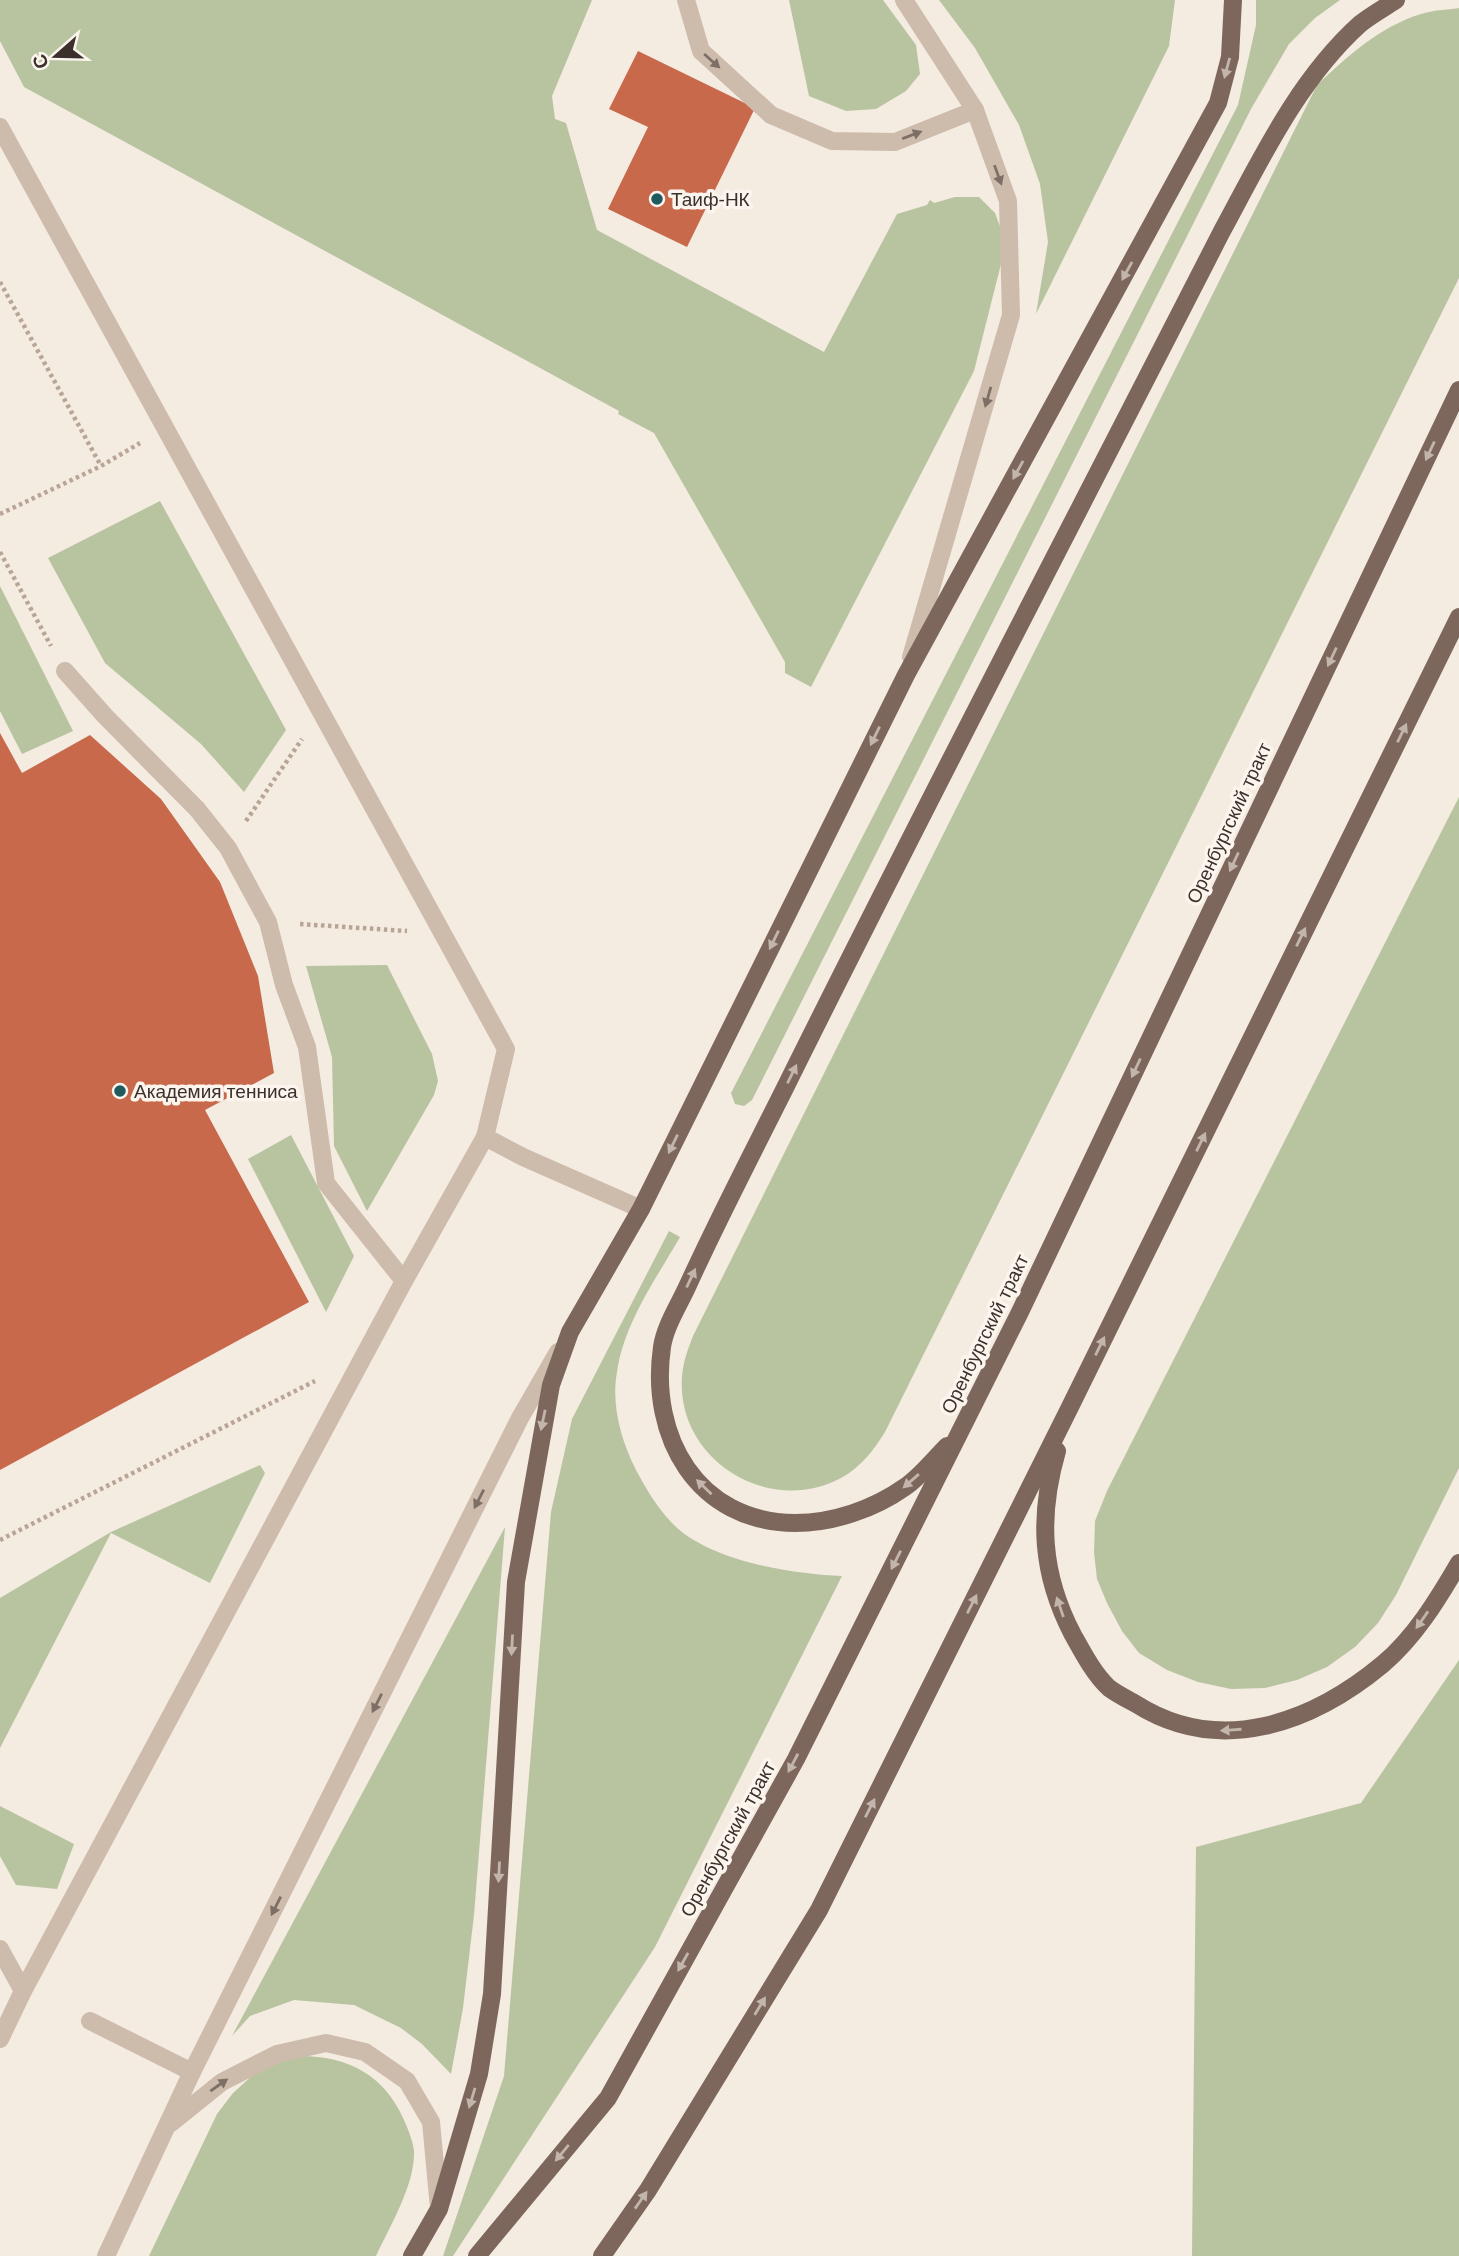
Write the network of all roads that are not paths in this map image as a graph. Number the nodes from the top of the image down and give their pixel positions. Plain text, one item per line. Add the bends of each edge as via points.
1 (686, 0) edge
2 (904, 0) edge
3 (1233, 0) edge
4 (1396, 0) edge
5 (975, 110) junction
6 (0, 127) edge
7 (1459, 390) edge
8 (1459, 617) edge
9 (65, 671) road end
10 (906, 675) junction
11 (485, 1137) junction
12 (641, 1209) junction
13 (404, 1281) junction
14 (570, 1332) junction
15 (1070, 1407) junction
16 (960, 1433) junction
17 (1459, 1563) edge
18 (0, 1949) edge
19 (23, 1991) junction
20 (90, 2021) dead end
21 (0, 2039) edge
22 (192, 2072) junction
23 (166, 2127) junction
24 (439, 2209) junction
25 (106, 2256) edge
26 (412, 2256) edge
27 (477, 2256) edge
28 (602, 2256) edge

1 -> 5 street via 701,51 771,115 832,141 895,142
2 - 5 street
3 -> 10 main road via 1230,57 1218,103
16 -> 4 main road via 907,1486 871,1507 800,1523 764,1521 732,1510 701,1487 678,1456 658,1382 662,1341 808,1041 1222,231 1281,124 1324,61 1362,23
5 -> 10 street via 1008,201 1011,315
6 - 11 street via 506,1049
7 -> 16 main road, Оренбургский тракт
15 -> 8 main road
9 - 13 street via 197,809 228,848 268,922 307,1047 326,1183
10 -> 12 main road
11 - 12 street
11 - 13 street
12 - 14 main road
13 - 19 street
14 -> 22 street via 520,1418
14 -> 24 main road via 551,1385 516,1582 492,1994 479,2074
17 -> 15 main road via 1415,1631 1385,1662 1312,1712 1230,1732 1191,1728 1151,1714 1108,1687 1084,1656 1062,1613 1048,1565 1044,1524 1049,1479
28 -> 15 main road via 648,2190 819,1910
16 -> 27 main road, Оренбургский тракт via 796,1759 608,2098
18 - 19 street
19 - 21 street
20 - 22 street
22 - 23 street
23 -> 24 street via 222,2082 277,2054 326,2043 365,2052 407,2081 431,2122
23 - 25 street
24 - 26 main road

